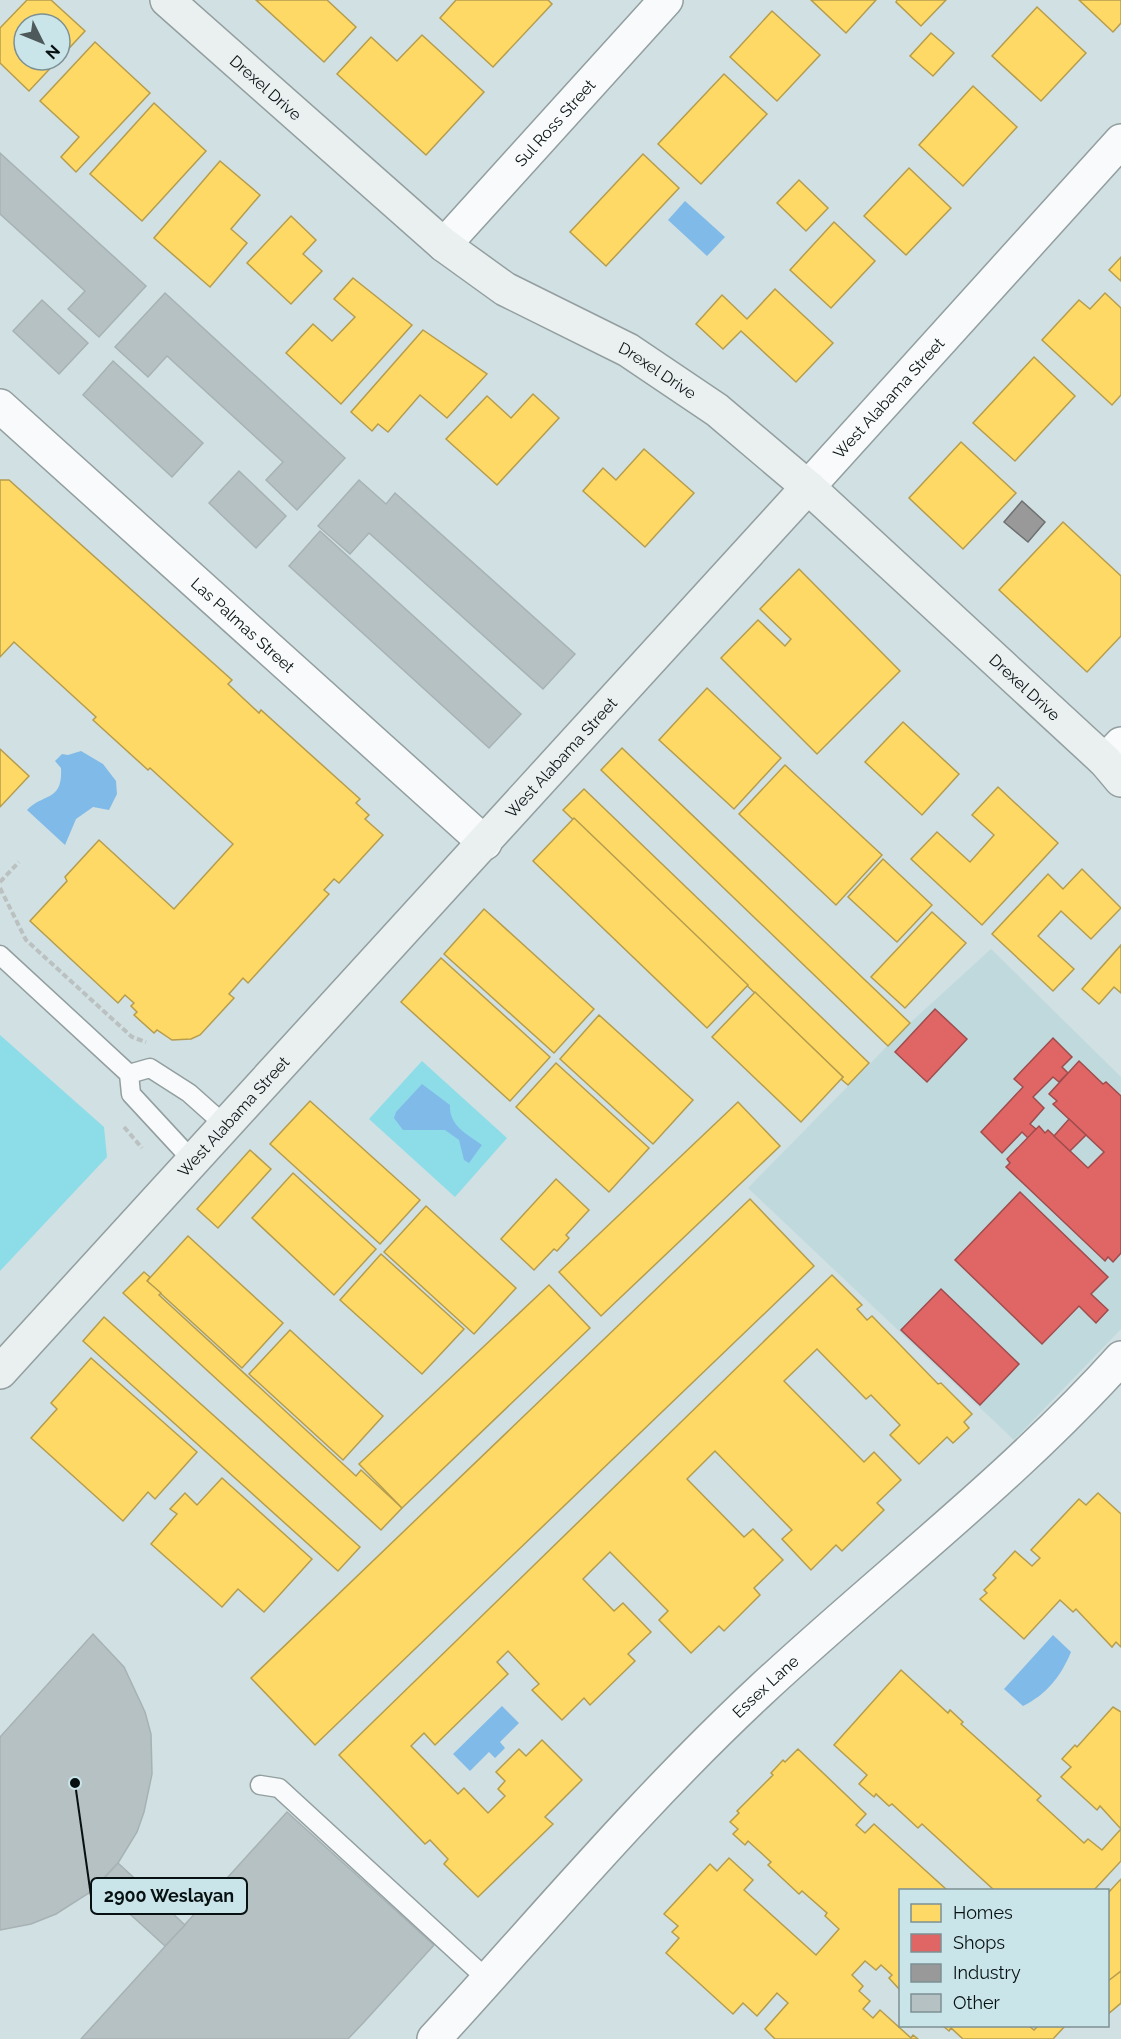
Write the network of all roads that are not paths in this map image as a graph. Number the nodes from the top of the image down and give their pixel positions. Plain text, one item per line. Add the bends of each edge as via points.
1 (167, 0) edge
2 (666, 0) edge
3 (1121, 141) edge
4 (444, 246) junction
5 (0, 406) edge
6 (808, 487) junction
7 (1116, 761) edge
8 (485, 843) junction
9 (0, 955) edge
10 (129, 1074) junction
11 (226, 1126) junction
12 (193, 1161) junction
13 (1121, 1359) edge
14 (0, 1372) edge
15 (260, 1785) dead end
16 (488, 1980) junction
17 (434, 2039) edge

1 - 4 street, Drexel Drive
2 - 4 street, Sul Ross Street
3 - 6 street, West Alabama Street
4 - 6 street, Drexel Drive via 505,289 628,350 717,410
5 - 8 street, Las Palmas Street
6 - 7 street, Drexel Drive
6 - 8 street, West Alabama Street
8 - 11 street, West Alabama Street
9 - 10 lane
10 - 11 lane via 150,1068 189,1093
10 - 12 lane via 131,1094
11 - 12 street, West Alabama Street
12 - 14 street, West Alabama Street
13 - 16 street, Essex Lane via 1057,1428 735,1715 669,1780
15 - 16 lane via 279,1788
16 - 17 street, Essex Lane

